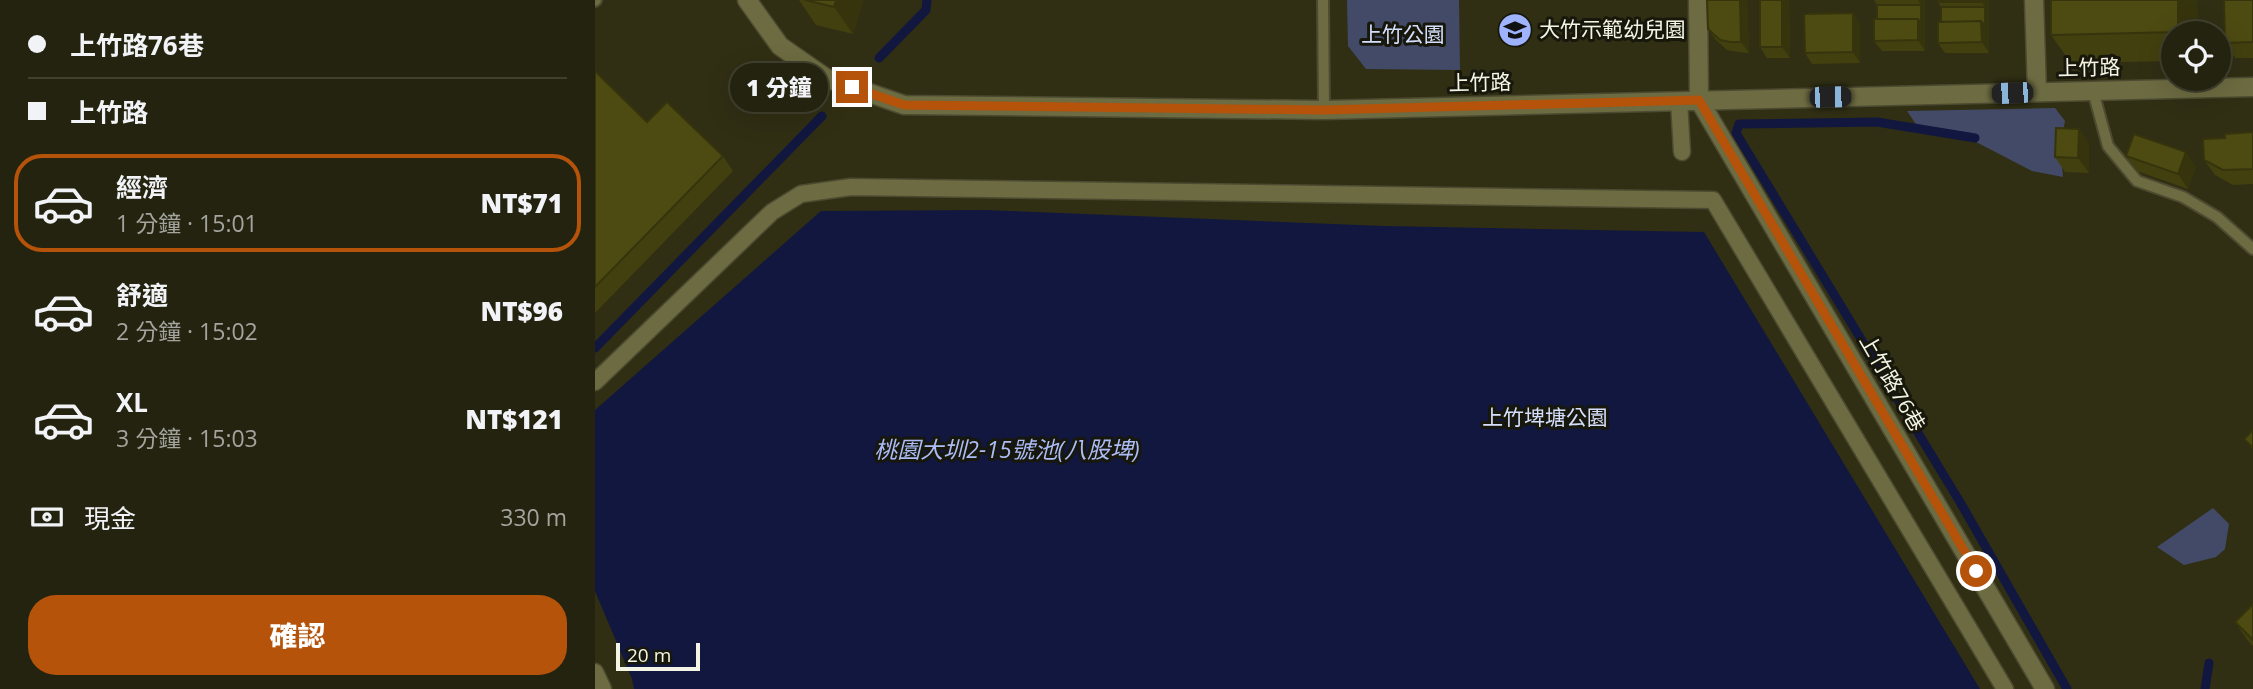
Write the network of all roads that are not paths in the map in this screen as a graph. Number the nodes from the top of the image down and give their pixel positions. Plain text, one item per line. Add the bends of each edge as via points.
1 (747, 0) edge
2 (1323, 0) edge
3 (1698, 0) edge
4 (2034, 0) edge
5 (2253, 87) edge
6 (2037, 92) junction
7 (2093, 92) junction
8 (1699, 100) junction
9 (1679, 101) junction
10 (1324, 110) junction
11 (1682, 152) dead end
12 (2253, 249) edge
13 (595, 382) edge
14 (595, 672) edge
15 (603, 689) edge
16 (2005, 689) edge
17 (2045, 689) edge

1 - 10 street, 上竹路 via 780,46 825,78 904,105
2 - 10 lane
3 - 8 street
4 - 6 street
5 - 7 street, 上竹路
6 - 7 street, 上竹路
6 - 8 street, 上竹路
7 - 12 lane via 2108,146 2137,181 2183,197 2217,217
8 - 9 street, 上竹路
8 - 17 street, 上竹路76巷
9 - 10 street, 上竹路
9 - 11 street
13 - 16 street via 772,212 801,194 851,187 1713,200
14 - 15 street

